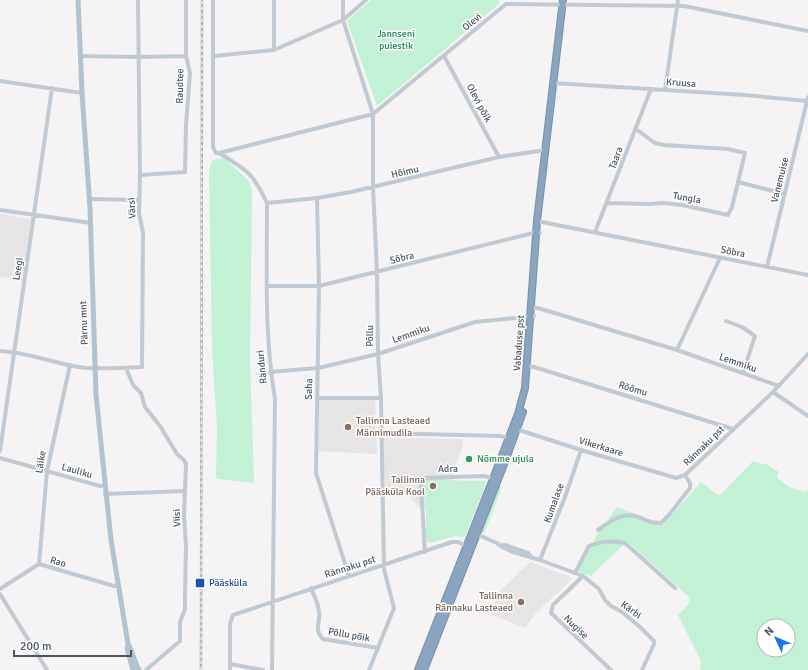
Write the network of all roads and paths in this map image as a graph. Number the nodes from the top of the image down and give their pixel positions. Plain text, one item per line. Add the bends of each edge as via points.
1 (78, 0) edge
2 (138, 0) edge
3 (186, 0) edge
4 (213, 0) edge
5 (274, 0) edge
6 (343, 0) edge
7 (366, 0) edge
8 (678, 0) edge
9 (564, 2) edge
10 (677, 5) junction
11 (343, 20) junction
12 (808, 31) edge
13 (274, 50) junction
14 (80, 56) junction
15 (186, 56) junction
16 (214, 56) junction
17 (444, 56) junction
18 (138, 58) junction
19 (0, 81) edge
20 (555, 83) junction
21 (52, 88) junction
22 (651, 89) junction
23 (665, 90) junction
24 (82, 93) junction
25 (808, 99) edge
26 (373, 114) junction
27 (636, 130) junction
28 (545, 150) junction
29 (219, 153) junction
30 (499, 158) junction
31 (140, 175) junction
32 (738, 182) junction
33 (373, 188) junction
34 (785, 194) junction
35 (317, 198) junction
36 (90, 200) junction
37 (139, 200) junction
38 (267, 203) junction
39 (607, 203) junction
40 (0, 210) edge
41 (34, 216) junction
42 (539, 221) junction
43 (90, 223) junction
44 (596, 232) junction
45 (538, 233) junction
46 (720, 258) junction
47 (767, 267) junction
48 (377, 272) junction
49 (808, 275) edge
50 (267, 286) junction
51 (319, 286) junction
52 (533, 308) junction
53 (533, 316) junction
54 (726, 321) dead end
55 (677, 350) junction
56 (0, 351) edge
57 (13, 352) junction
58 (378, 354) junction
59 (808, 354) edge
60 (70, 365) junction
61 (529, 366) junction
62 (94, 368) junction
63 (126, 368) junction
64 (318, 368) junction
65 (270, 372) junction
66 (743, 373) junction
67 (779, 386) junction
68 (773, 392) junction
69 (317, 398) junction
70 (380, 398) junction
71 (808, 416) edge
72 (515, 428) junction
73 (733, 429) junction
74 (381, 433) junction
75 (509, 438) junction
76 (581, 450) junction
77 (0, 451) edge
78 (0, 458) edge
79 (47, 471) junction
80 (685, 475) junction
81 (496, 480) junction
82 (104, 486) junction
83 (185, 491) junction
84 (105, 494) junction
85 (598, 530) dead end
86 (475, 534) junction
87 (470, 547) junction
88 (425, 552) junction
89 (540, 560) junction
90 (39, 564) junction
91 (384, 565) junction
92 (575, 573) junction
93 (349, 576) junction
94 (582, 576) junction
95 (117, 585) junction
96 (312, 588) junction
97 (675, 588) dead end
98 (0, 589) edge
99 (0, 594) edge
100 (273, 601) junction
101 (128, 644) junction
102 (378, 648) junction
103 (230, 664) junction
104 (47, 670) edge
105 (133, 670) edge
106 (139, 670) edge
107 (146, 670) edge
108 (230, 670) edge
109 (262, 670) edge
110 (272, 670) edge
111 (369, 670) edge
112 (418, 670) edge
113 (424, 670) edge
114 (611, 670) edge
115 (642, 670) edge

1 - 14 main road, Pärnu mnt
2 - 18 street, Värsi
3 - 15 street, Raudtee
4 - 16 street
5 - 13 street
6 - 11 street, Põllu
7 - 11 street
8 - 10 street
9 - 10 street, Olevi
9 - 17 street, Olevi via 506,4
9 - 20 highway, Vabaduse pst
10 - 12 street, Olevi
10 - 23 street
11 - 13 street
11 - 26 street, Põllu
13 - 16 street
14 - 18 street
14 - 24 main road, Pärnu mnt
15 - 18 street
15 - 31 street, Raudtee via 190,73 185,172
16 - 29 street via 213,147 216,153
17 - 26 street, Olevi
17 - 30 street, Olevi põik
18 - 31 street, Värsi
19 - 21 street
20 - 22 street, Kruusa
20 - 28 highway, Vabaduse pst
20 - 42 highway, Vabaduse pst
21 - 24 street
21 - 41 street, Leegi
22 - 23 street, Kruusa
22 - 27 street, Taara
23 - 25 street, Kruusa
24 - 36 main road, Pärnu mnt
25 - 34 street, Vanemuise
26 - 29 street, Olevi
26 - 33 street, Põllu
27 - 32 street, Tungla via 655,143 664,145 728,149 744,153
27 - 39 street, Taara
28 - 30 street, Hõimu
28 - 42 highway, Vabaduse pst
29 - 38 street, Ränduri via 247,171
30 - 33 street, Hõimu
31 - 37 street, Värsi
32 - 34 street
32 - 39 street, Tungla via 728,215 663,203
33 - 35 street, Hõimu
33 - 48 street, Põllu
34 - 47 street, Vanemuise
35 - 38 street, Hõimu
35 - 51 street, Saha
36 - 37 street
36 - 43 main road, Pärnu mnt
37 - 63 street, Värsi via 144,233 142,367
38 - 50 street, Ränduri
39 - 44 street, Taara
40 - 41 street
41 - 43 street
41 - 57 street, Leegi
42 - 44 street, Sõbra
42 - 45 highway, Vabaduse pst
43 - 62 main road, Pärnu mnt
44 - 46 street, Sõbra
45 - 48 street, Sõbra
45 - 52 highway, Vabaduse pst
46 - 47 street, Sõbra
46 - 55 street
47 - 49 street, Sõbra
48 - 51 street, Sõbra
48 - 58 street, Põllu
50 - 51 street, Sõbra
50 - 65 street, Ränduri
51 - 64 street, Saha
52 - 53 highway, Vabaduse pst
52 - 55 street, Lemmiku
53 - 58 street, Lemmiku via 474,322
53 - 61 highway, Vabaduse pst
54 - 66 street via 742,327 755,336
55 - 66 street, Lemmiku
56 - 57 street, Värsi
57 - 60 street, Värsi
57 - 77 street, Leegi
58 - 64 street, Lemmiku
58 - 70 street, Põllu
59 - 67 street, Rännaku pst
60 - 62 street, Värsi
60 - 79 street, Läike
61 - 72 highway, Vabaduse pst
61 - 73 street, Rõõmu
62 - 63 street, Värsi
62 - 82 main road, Pärnu mnt
63 - 83 street, Viisi via 133,385 141,393 145,407 177,454 184,460
64 - 65 street, Lemmiku
64 - 69 street, Saha
65 - 100 street, Ränduri via 275,399
66 - 67 street, Lemmiku
67 - 68 street, Rännaku pst
68 - 71 street
68 - 73 street, Rännaku pst
69 - 70 street
69 - 93 street, Saha via 316,473
70 - 74 street, Põllu
72 - 75 highway, Vabaduse pst
72 - 76 street, Vikerkaare
72 - 81 highway, Vabaduse pst
73 - 80 street, Rännaku pst
74 - 75 street
74 - 91 street, Põllu
75 - 81 highway, Vabaduse pst
76 - 80 street, Vikerkaare via 676,478
76 - 89 street, Kumalase
78 - 79 street, Lauliku
79 - 82 street, Lauliku
79 - 90 street, Läike
80 - 85 street, Rännaku pst via 690,488 661,523 653,523 627,514 613,519
81 - 86 highway, Vabaduse pst
81 - 88 street, Adra via 484,476 424,478 421,486
82 - 84 main road, Pärnu mnt
83 - 84 street
83 - 107 street, Viisi via 185,609 180,622 180,641
84 - 95 main road, Pärnu mnt
86 - 87 highway, Vabaduse pst
86 - 89 street via 528,553 532,558
87 - 88 street, Rännaku pst via 452,542
87 - 112 highway, Vabaduse pst
87 - 113 highway, Vabaduse pst
88 - 91 street, Rännaku pst
89 - 92 street
90 - 95 street, Rao
90 - 98 street, Rao
91 - 93 street, Rännaku pst
91 - 102 street, Põllu via 394,608
92 - 94 street, Kärbi
92 - 97 street via 589,546 616,541 625,543
93 - 96 street, Rännaku pst
94 - 114 street, Nugise via 553,605 551,613
94 - 115 street, Kärbi via 599,589 611,606 622,612 654,641
95 - 101 main road, Pärnu mnt
96 - 100 street, Rännaku pst
96 - 102 street, Põllu põik via 320,611 319,635 323,639
99 - 104 street
100 - 103 street, Rännaku pst via 233,615 230,624
100 - 110 street
101 - 105 main road, Pärnu mnt
101 - 106 main road, Pärnu mnt
102 - 111 street, Põllu
103 - 108 street
103 - 109 street

